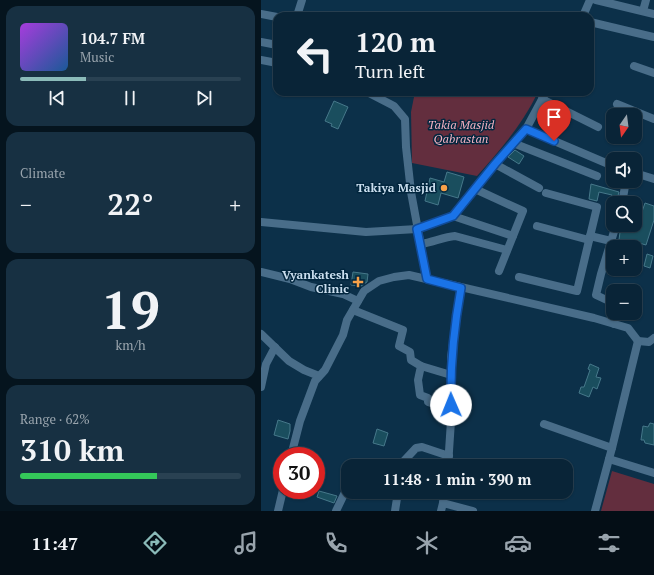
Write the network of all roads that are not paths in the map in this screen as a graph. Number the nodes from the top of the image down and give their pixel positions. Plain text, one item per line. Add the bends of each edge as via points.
1 (302, 0) edge
2 (590, 0) edge
3 (596, 0) edge
4 (645, 0) edge
5 (643, 11) junction
6 (298, 12) edge
7 (585, 12) edge
8 (261, 14) edge
9 (654, 14) edge
10 (273, 16) edge
11 (594, 23) edge
12 (654, 37) edge
13 (261, 42) edge
14 (273, 44) edge
15 (261, 60) edge
16 (273, 62) edge
17 (634, 66) dead end
18 (654, 73) edge
19 (375, 96) edge
20 (544, 96) edge
21 (617, 104) dead end
22 (654, 119) edge
23 (598, 127) dead end
24 (526, 129) junction
25 (513, 143) junction
26 (606, 163) edge
27 (495, 164) junction
28 (642, 175) edge
29 (597, 176) dead end
30 (654, 179) edge
31 (475, 189) junction
32 (453, 216) junction
33 (261, 222) edge
34 (537, 226) dead end
35 (417, 229) junction
36 (513, 236) junction
37 (590, 238) junction
38 (606, 240) edge
39 (421, 244) junction
40 (507, 250) junction
41 (606, 258) edge
42 (499, 271) dead end
43 (261, 272) edge
44 (519, 277) dead end
45 (427, 279) junction
46 (461, 288) junction
47 (358, 301) junction
48 (353, 310) junction
49 (614, 324) junction
50 (261, 334) edge
51 (654, 338) edge
52 (638, 341) junction
53 (275, 347) junction
54 (421, 366) junction
55 (451, 375) junction
56 (319, 376) junction
57 (261, 386) edge
58 (451, 405) junction
59 (544, 424) dead end
60 (293, 447) edge
61 (612, 448) junction
62 (449, 456) junction
63 (406, 459) edge
64 (449, 459) edge
65 (609, 459) junction
66 (654, 473) edge
67 (281, 499) edge
68 (341, 499) edge
69 (397, 499) edge
70 (442, 507) edge
71 (278, 511) edge
72 (335, 511) edge
73 (395, 511) edge
74 (470, 511) edge
75 (595, 511) edge

1 - 6 street
2 - 7 street
3 - 5 street
4 - 5 street
5 - 9 street
8 - 10 street
11 - 12 street
13 - 14 street
15 - 16 street
17 - 18 street
19 - 35 street via 394,106 405,119 406,147
20 - 23 street
20 - 24 street
21 - 22 street
24 - 25 street
24 - 26 street
25 - 27 street
25 - 29 street
27 - 31 street
27 - 37 street via 542,191 597,207
28 - 30 street
31 - 32 street
31 - 36 street via 523,211
32 - 35 street
32 - 36 street
33 - 35 street via 366,232
34 - 37 street
35 - 39 street
36 - 40 street
37 - 38 street
37 - 44 street via 577,291
39 - 40 street via 455,236
39 - 45 street
40 - 42 street
41 - 49 street via 596,295 611,302 610,313
43 - 47 street via 343,294
45 - 46 street
45 - 47 street via 409,275 394,276 379,281 364,291
46 - 49 street
46 - 55 street
47 - 48 street
48 - 54 street via 403,330 399,346 410,352 411,360
48 - 56 street via 325,370
49 - 52 street via 628,328
50 - 53 street
51 - 52 street via 649,342
52 - 61 street
53 - 56 street via 289,361
53 - 57 street via 265,364
54 - 55 street
54 - 58 street via 418,380 420,395 438,406
55 - 58 street
56 - 60 street via 315,380 300,421
58 - 62 street
59 - 61 street
61 - 65 street
62 - 63 street via 423,447 416,448
62 - 64 street
65 - 66 street
65 - 75 street
67 - 71 street
68 - 72 street
69 - 73 street
70 - 74 street

